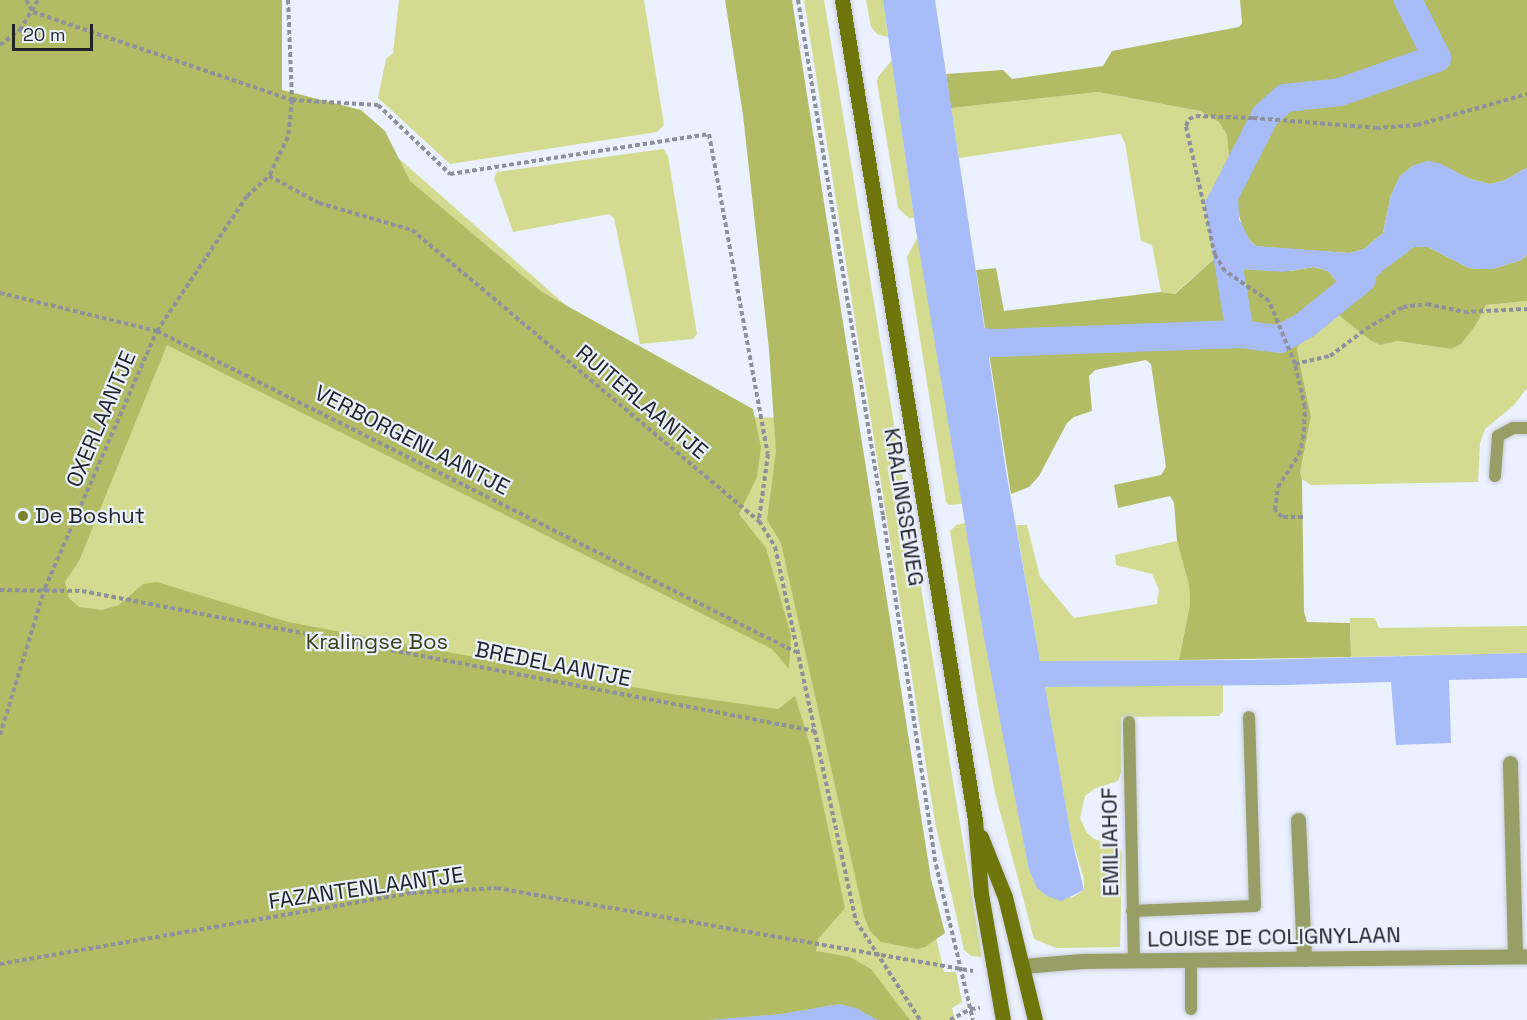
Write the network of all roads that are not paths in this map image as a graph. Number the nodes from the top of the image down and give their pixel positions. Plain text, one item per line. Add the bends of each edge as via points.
1 (842, 0) edge
2 (1527, 428) edge
3 (1495, 476) dead end
4 (1250, 717) dead end
5 (1129, 722) dead end
6 (1510, 763) dead end
7 (975, 820) junction
8 (1298, 820) dead end
9 (1132, 911) junction
10 (1521, 956) edge
11 (1304, 959) junction
12 (1134, 961) junction
13 (1191, 961) junction
14 (1023, 966) junction
15 (995, 971) junction
16 (1191, 1009) dead end
17 (1003, 1020) edge
18 (1035, 1020) edge

1 - 7 main road, KRALINGSEWEG
2 - 3 lane via 1503,431 1498,436
4 - 9 lane via 1255,906
5 - 9 lane, EMILIAHOF
6 - 10 street
7 - 14 main road, KRALINGSEWEG via 1005,897
7 - 15 main road, KRALINGSEWEG via 981,894
8 - 11 street
9 - 12 lane, EMILIAHOF
10 - 11 street, LOUISE DE COLIGNYLAAN
11 - 13 street, LOUISE DE COLIGNYLAAN
12 - 13 street, LOUISE DE COLIGNYLAAN
12 - 14 street, LOUISE DE COLIGNYLAAN
13 - 16 lane
14 - 15 main road
14 - 18 main road, KRALINGSEWEG
15 - 17 main road, KRALINGSEWEG

